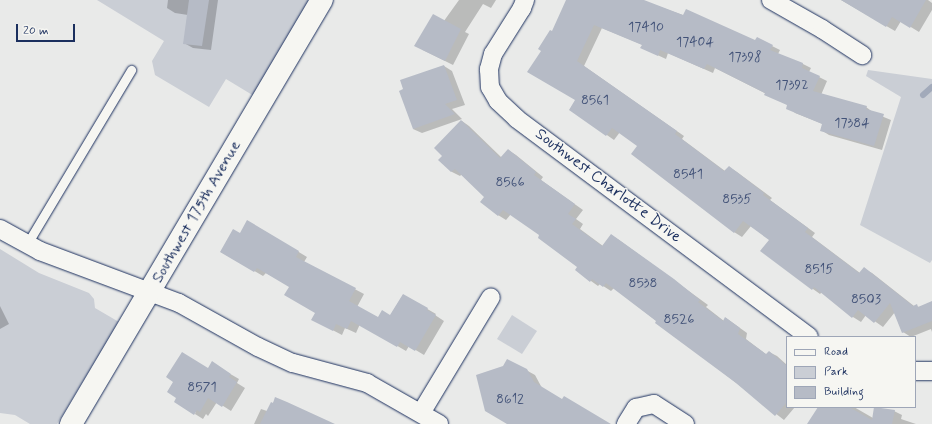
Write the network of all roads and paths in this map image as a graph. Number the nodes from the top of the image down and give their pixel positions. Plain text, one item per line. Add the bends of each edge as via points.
1 (322, 0) edge
2 (525, 0) edge
3 (771, 0) edge
4 (862, 55) dead end
5 (131, 70) dead end
6 (0, 229) edge
7 (27, 244) junction
8 (150, 292) junction
9 (491, 297) dead end
10 (808, 336) edge
11 (916, 371) edge
12 (932, 371) edge
13 (421, 413) junction
14 (71, 424) edge
15 (439, 424) edge
16 (626, 424) edge
17 (685, 424) edge

1 - 8 main road, Southwest 175th Avenue
2 - 10 street, Southwest Charlotte Drive via 493,54 489,68 490,87 498,101 517,119
3 - 4 street
5 - 7 lane
6 - 7 street
7 - 8 street
8 - 13 street via 179,303 258,347 293,363 367,383
8 - 14 main road, Southwest 175th Avenue
9 - 13 street
11 - 12 street
13 - 15 street
16 - 17 street via 636,408 654,404

